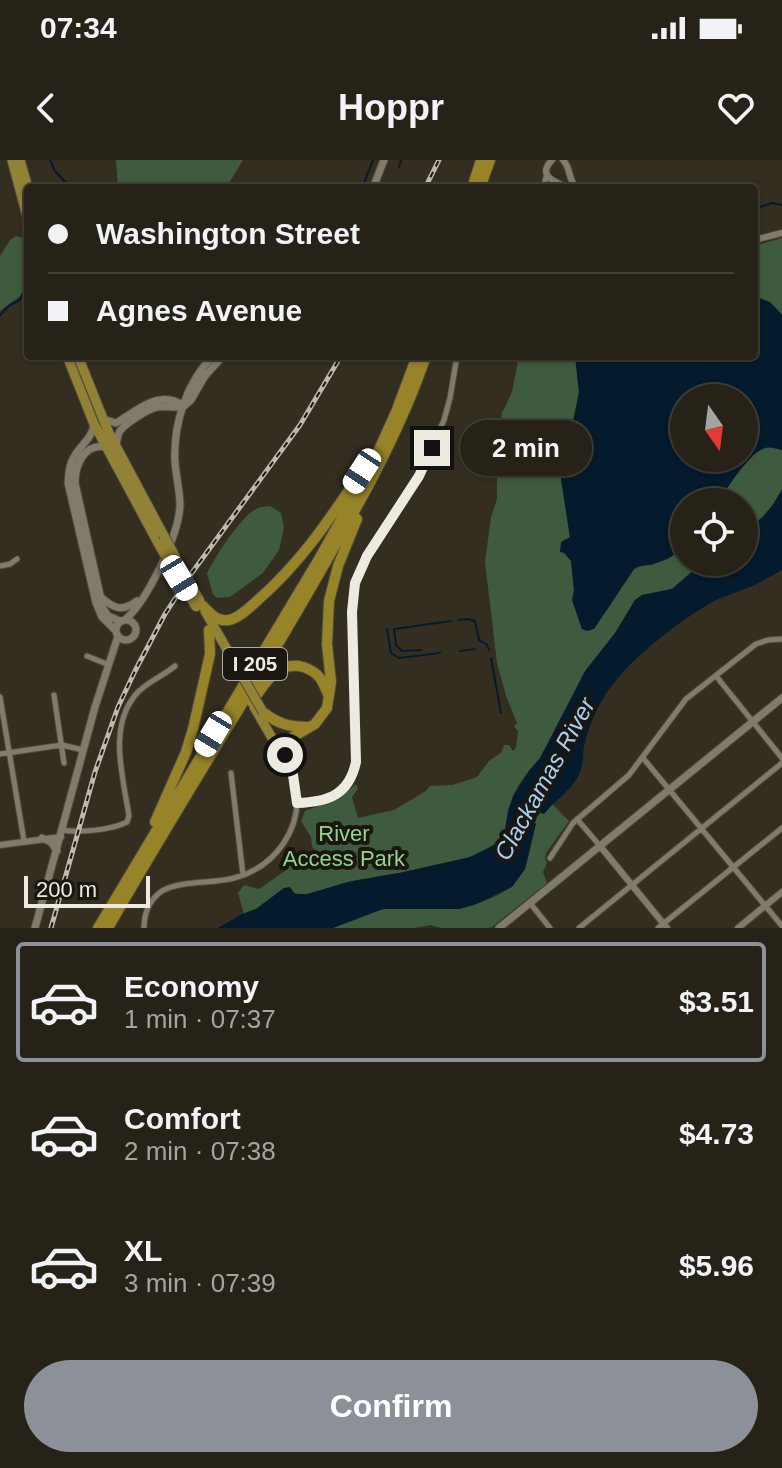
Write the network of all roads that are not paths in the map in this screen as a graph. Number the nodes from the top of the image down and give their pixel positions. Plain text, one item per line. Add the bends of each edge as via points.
1 (12, 160) edge
2 (20, 160) edge
3 (384, 160) edge
4 (481, 160) edge
5 (490, 160) edge
6 (552, 160) edge
7 (563, 160) edge
8 (569, 172) junction
9 (547, 174) junction
10 (558, 182) junction
11 (27, 184) edge
12 (375, 184) edge
13 (473, 184) edge
14 (481, 184) edge
15 (543, 184) edge
16 (555, 184) edge
17 (561, 184) edge
18 (573, 184) edge
19 (24, 205) edge
20 (782, 233) edge
21 (758, 239) edge
22 (69, 360) edge
23 (79, 360) edge
24 (210, 360) edge
25 (219, 360) edge
26 (416, 360) edge
27 (424, 360) edge
28 (456, 360) edge
29 (184, 406) junction
30 (98, 422) junction
31 (111, 447) junction
32 (374, 468) junction
33 (17, 559) dead end
34 (0, 566) edge
35 (101, 597) junction
36 (143, 597) junction
37 (200, 605) junction
38 (123, 620) junction
39 (134, 623) junction
40 (209, 630) junction
41 (117, 634) junction
42 (782, 639) edge
43 (127, 641) junction
44 (87, 656) dead end
45 (231, 663) junction
46 (109, 665) junction
47 (175, 666) dead end
48 (716, 676) junction
49 (54, 695) dead end
50 (329, 696) junction
51 (0, 697) edge
52 (782, 698) edge
53 (261, 714) junction
54 (753, 722) junction
55 (310, 727) junction
56 (62, 745) junction
57 (279, 745) junction
58 (216, 747) junction
59 (83, 750) junction
60 (10, 753) junction
61 (0, 754) edge
62 (643, 758) junction
63 (782, 761) edge
64 (64, 763) dead end
65 (231, 773) dead end
66 (671, 789) junction
67 (297, 803) junction
68 (577, 819) junction
69 (702, 828) junction
70 (782, 828) edge
71 (61, 834) junction
72 (42, 838) junction
73 (24, 841) junction
74 (0, 845) edge
75 (600, 846) junction
76 (57, 851) junction
77 (550, 858) dead end
78 (136, 864) junction
79 (734, 867) junction
80 (243, 875) junction
81 (632, 885) junction
82 (782, 892) edge
83 (530, 903) junction
84 (765, 906) junction
85 (782, 926) edge
86 (663, 927) edge
87 (35, 928) edge
88 (98, 928) edge
89 (108, 928) edge
90 (144, 928) edge
91 (499, 928) edge
92 (550, 928) edge
93 (579, 928) edge
94 (738, 928) edge

1 - 19 highway
2 - 11 highway
3 - 12 main road
4 - 13 highway
5 - 14 highway
6 - 9 street
7 - 8 street
8 - 10 street
8 - 18 street
9 - 10 street
9 - 15 street
10 - 16 street
10 - 17 street
20 - 21 street
22 - 30 highway
23 - 30 highway
24 - 29 main road
25 - 29 main road
26 - 32 highway, I 205
27 - 32 highway, I 205 via 397,430
28 - 67 street via 449,407 424,465 355,583 353,775 330,797
29 - 30 main road via 158,400 116,423
29 - 31 main road via 146,411 123,428
29 - 36 main road via 175,444 178,520
30 - 31 highway
30 - 41 main road via 75,454 69,491 96,603
31 - 35 main road via 95,446 86,452 75,476
31 - 37 highway, bridge
32 - 37 highway via 362,471 296,563 251,606 224,620
32 - 50 highway via 331,588 326,630
32 - 58 highway, I 205 via 306,597
32 - 78 highway, I 205
33 - 34 street
35 - 36 main road via 122,609
35 - 38 main road via 108,616
36 - 38 main road
36 - 39 main road
37 - 40 highway
37 - 45 highway
38 - 39 main road
38 - 41 main road
39 - 43 main road via 135,636
40 - 45 highway
40 - 78 highway via 211,648 193,729
41 - 43 main road
41 - 46 main road
42 - 48 street via 756,644
43 - 46 main road
44 - 46 street
45 - 53 highway, bridge
46 - 59 main road
47 - 71 street via 138,692 123,717 119,740 127,822
48 - 54 street
48 - 62 street via 677,709
49 - 56 street
50 - 55 highway via 323,715
50 - 58 highway via 312,671 282,669
51 - 60 street
52 - 54 main road
53 - 55 highway via 285,725
53 - 57 highway
54 - 63 street
54 - 66 main road
55 - 57 highway
56 - 59 street
56 - 60 street
56 - 64 street
57 - 67 street via 293,775
58 - 89 highway, I 205
59 - 71 main road
60 - 61 street
60 - 73 street
62 - 66 street
62 - 68 street
63 - 69 street
65 - 80 street
66 - 69 street
66 - 75 main road
67 - 80 street via 291,832 279,850
68 - 75 street
68 - 77 street
69 - 79 street
69 - 81 street
70 - 79 street
71 - 72 street
71 - 76 main road
72 - 73 street
72 - 76 main road
73 - 74 street
75 - 81 street
75 - 83 main road
76 - 87 main road
78 - 88 highway, I 205
79 - 84 street
79 - 86 street
80 - 90 street via 165,890 148,907
81 - 86 street
81 - 93 street
82 - 84 street
83 - 91 main road
83 - 92 street
84 - 85 street
84 - 94 street

